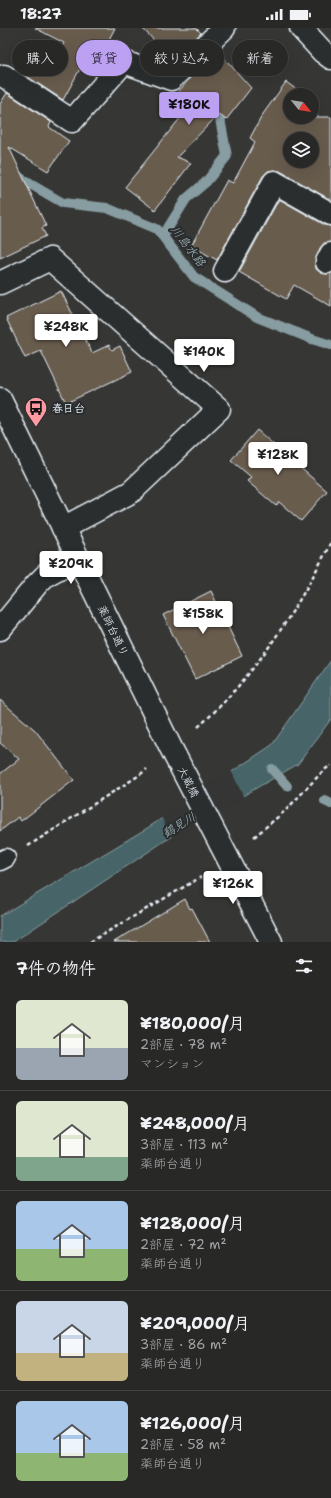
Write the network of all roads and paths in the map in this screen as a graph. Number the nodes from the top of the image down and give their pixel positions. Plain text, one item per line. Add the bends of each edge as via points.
1 (224, 28) edge
2 (301, 28) edge
3 (331, 58) edge
4 (4, 76) dead end
5 (331, 214) edge
6 (225, 271) dead end
7 (0, 283) edge
8 (0, 399) edge
9 (63, 528) junction
10 (331, 542) edge
11 (77, 558) junction
12 (0, 629) edge
13 (198, 727) dead end
14 (175, 755) joint
15 (331, 765) edge
16 (147, 769) dead end
17 (254, 837) dead end
18 (3, 860) edge
19 (201, 877) dead end
20 (90, 942) edge
21 (270, 942) edge

1 - 4 street via 171,79 124,62 72,121
2 - 3 street
5 - 6 street via 274,182
7 - 9 street via 50,259 219,409 131,492
8 - 9 street, 薬師台通り
9 - 11 street, 薬師台通り
10 - 13 path via 304,591 265,652 238,686
11 - 12 street via 46,575
11 - 14 street, 薬師台通り
14 - 21 street, 大蔵橋
15 - 17 path via 286,810
16 - 18 path
19 - 20 path

